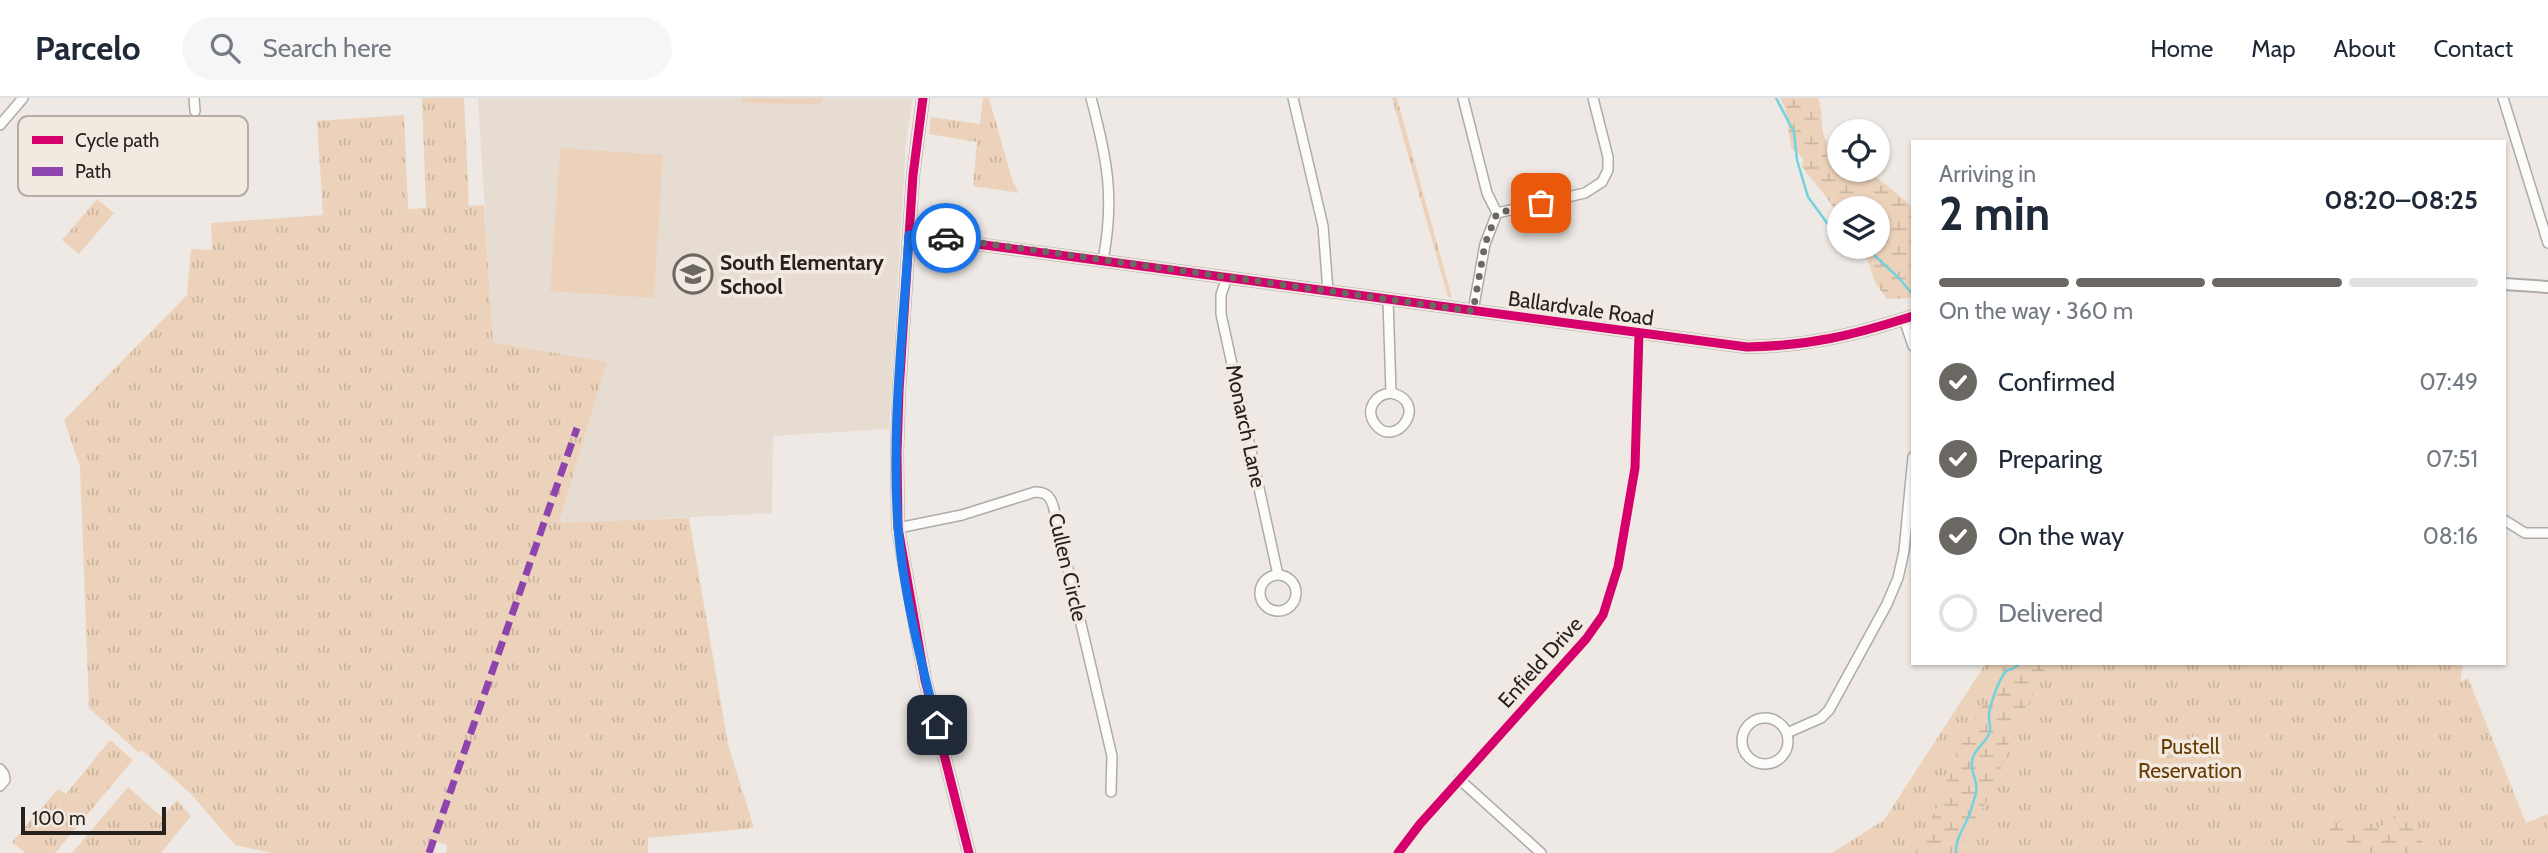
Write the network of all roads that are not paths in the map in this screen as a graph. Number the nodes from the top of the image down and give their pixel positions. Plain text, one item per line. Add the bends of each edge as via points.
1 (23, 98) edge
2 (194, 98) edge
3 (923, 98) edge
4 (1091, 98) edge
5 (1293, 98) edge
6 (1463, 98) edge
7 (1593, 98) edge
8 (2503, 98) edge
9 (195, 111) dead end
10 (0, 125) edge
11 (1497, 213) junction
12 (909, 235) junction
13 (2548, 243) edge
14 (1103, 260) junction
15 (1227, 277) junction
16 (2506, 284) edge
17 (2548, 287) edge
18 (1328, 291) junction
19 (1388, 299) junction
20 (1473, 311) junction
21 (1909, 318) edge
22 (1639, 333) junction
23 (1391, 393) junction
24 (1911, 477) edge
25 (2506, 521) edge
26 (898, 528) junction
27 (2548, 533) edge
28 (1278, 575) junction
29 (1787, 733) junction
30 (2, 772) edge
31 (1460, 779) junction
32 (0, 786) edge
33 (1111, 792) dead end
34 (969, 853) edge
35 (1398, 853) edge
36 (1541, 853) edge

1 - 10 street
2 - 9 street
3 - 12 street
4 - 14 street via 1109,197
5 - 18 street via 1323,226
6 - 11 street via 1487,193
7 - 11 street via 1608,157 1602,182 1585,193
8 - 13 street
11 - 20 street via 1485,244
12 - 14 street, Ballardvale Road
12 - 26 street via 897,453
14 - 15 street, Ballardvale Road
15 - 18 street, Ballardvale Road
15 - 28 street, Monarch Lane via 1221,314
16 - 17 street
18 - 19 street, Ballardvale Road
19 - 20 street, Ballardvale Road
19 - 23 street
20 - 22 street, Ballardvale Road
21 - 22 street, Ballardvale Road via 1853,335 1776,346 1723,345
22 - 31 street, Enfield Drive via 1635,468 1608,604 1586,639
23 - 23 street via 1375,400 1371,412 1375,424 1391,432 1403,427 1409,416 1403,398
24 - 29 street via 1902,565 1887,604 1829,710
25 - 27 street via 2525,533
26 - 33 street, Cullen Circle via 962,515 1035,492 1050,496 1112,757
26 - 34 street via 925,680
28 - 28 street, Monarch Lane via 1267,579 1260,594 1269,608 1280,610 1291,605 1296,594 1293,583
29 - 29 street via 1785,754 1773,763 1758,763 1743,747 1744,732 1762,718 1777,721
30 - 32 street via 5,780
31 - 35 street, Enfield Drive
31 - 36 street

